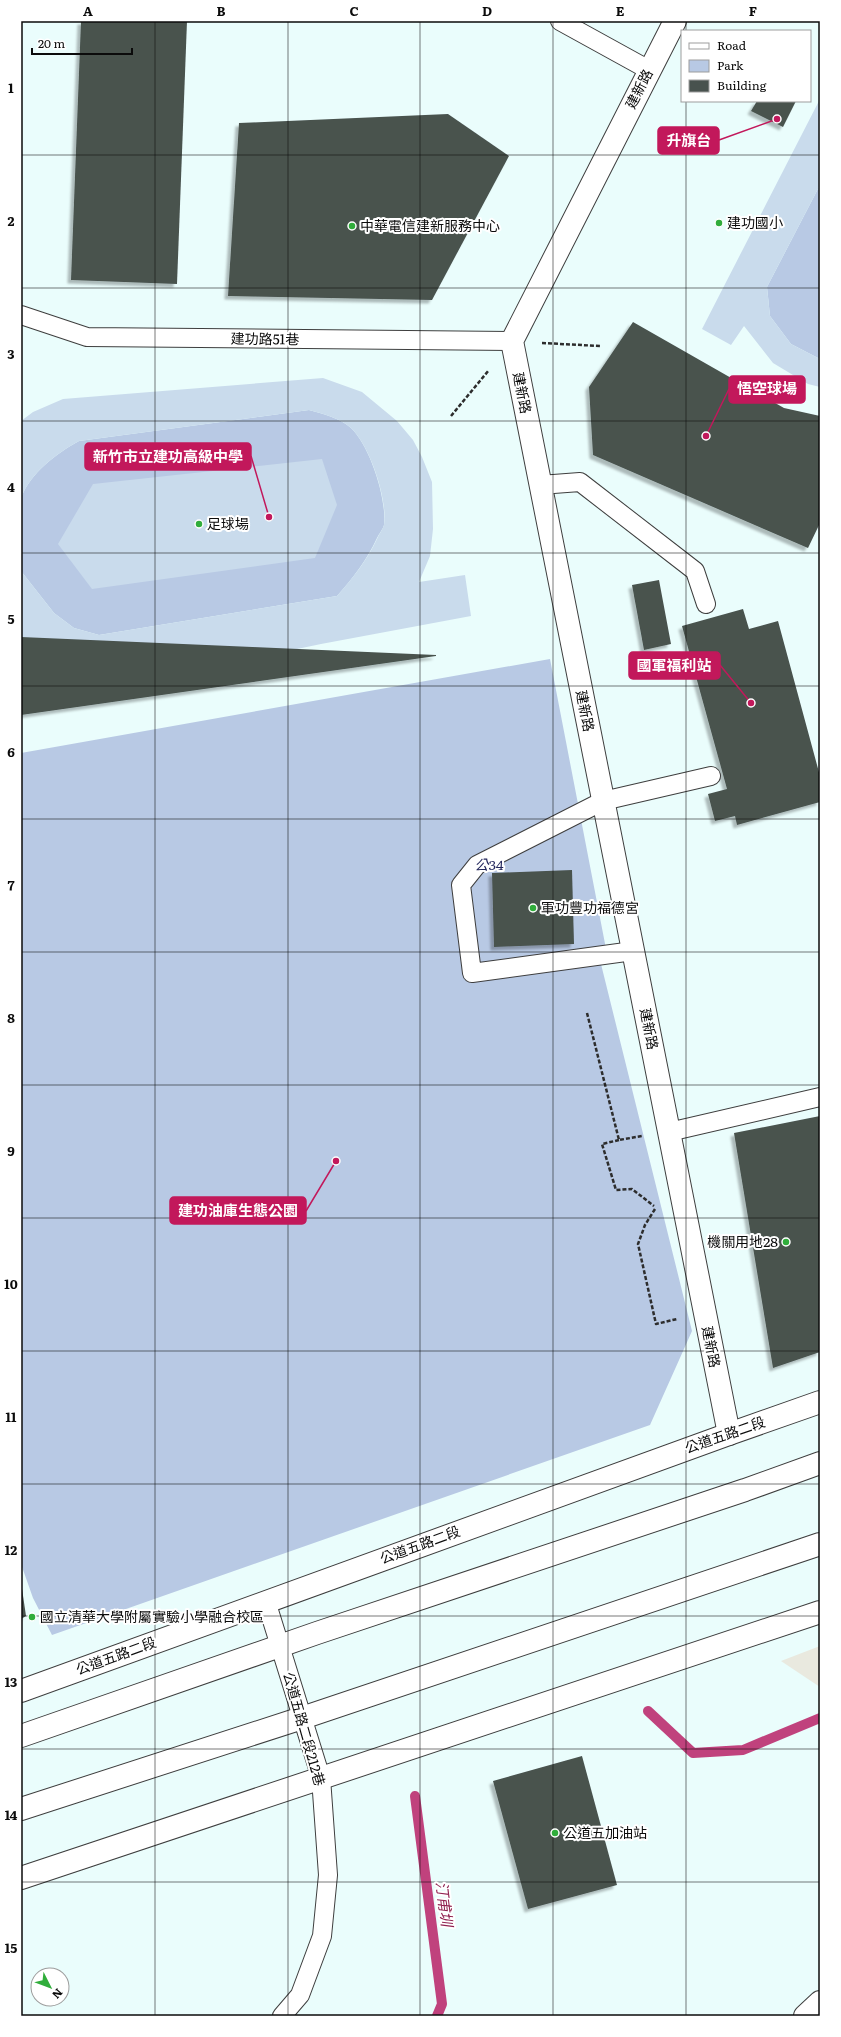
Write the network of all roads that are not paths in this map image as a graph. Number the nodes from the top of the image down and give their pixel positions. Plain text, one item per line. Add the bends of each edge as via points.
1 (560, 21) edge
2 (675, 21) edge
3 (649, 70) junction
4 (21, 314) edge
5 (512, 341) junction
6 (540, 485) junction
7 (706, 604) dead end
8 (711, 776) dead end
9 (603, 801) junction
10 (633, 951) junction
11 (820, 1097) edge
12 (669, 1132) junction
13 (820, 1402) edge
14 (729, 1434) junction
15 (820, 1463) edge
16 (820, 1544) edge
17 (266, 1601) junction
18 (820, 1612) edge
19 (280, 1646) junction
20 (21, 1691) edge
21 (302, 1718) junction
22 (21, 1736) edge
23 (321, 1778) junction
24 (21, 1809) edge
25 (21, 1878) edge
26 (820, 2002) edge
27 (282, 2016) edge
28 (805, 2016) edge

1 - 3 lane
2 - 3 street, 建新路
3 - 5 street, 建新路
4 - 5 lane, 建功路51巷 via 87,337
5 - 6 street, 建新路
6 - 7 lane via 580,482 695,571
6 - 9 street, 建新路
8 - 9 lane
9 - 10 street, 建新路
9 - 10 lane via 477,865 461,885 472,973
10 - 12 street, 建新路
11 - 12 lane
12 - 14 street, 建新路
13 - 14 street, 公道五路二段
14 - 17 street, 公道五路二段
15 - 19 street
16 - 21 street
17 - 19 lane, 公道五路二段212巷
17 - 20 street, 公道五路二段
18 - 23 street
19 - 21 lane, 公道五路二段212巷
19 - 22 street
21 - 23 lane, 公道五路二段212巷
21 - 24 street
23 - 25 street
23 - 27 lane, 公道五路二段212巷 via 328,1875 322,1936 300,1995
26 - 28 street

